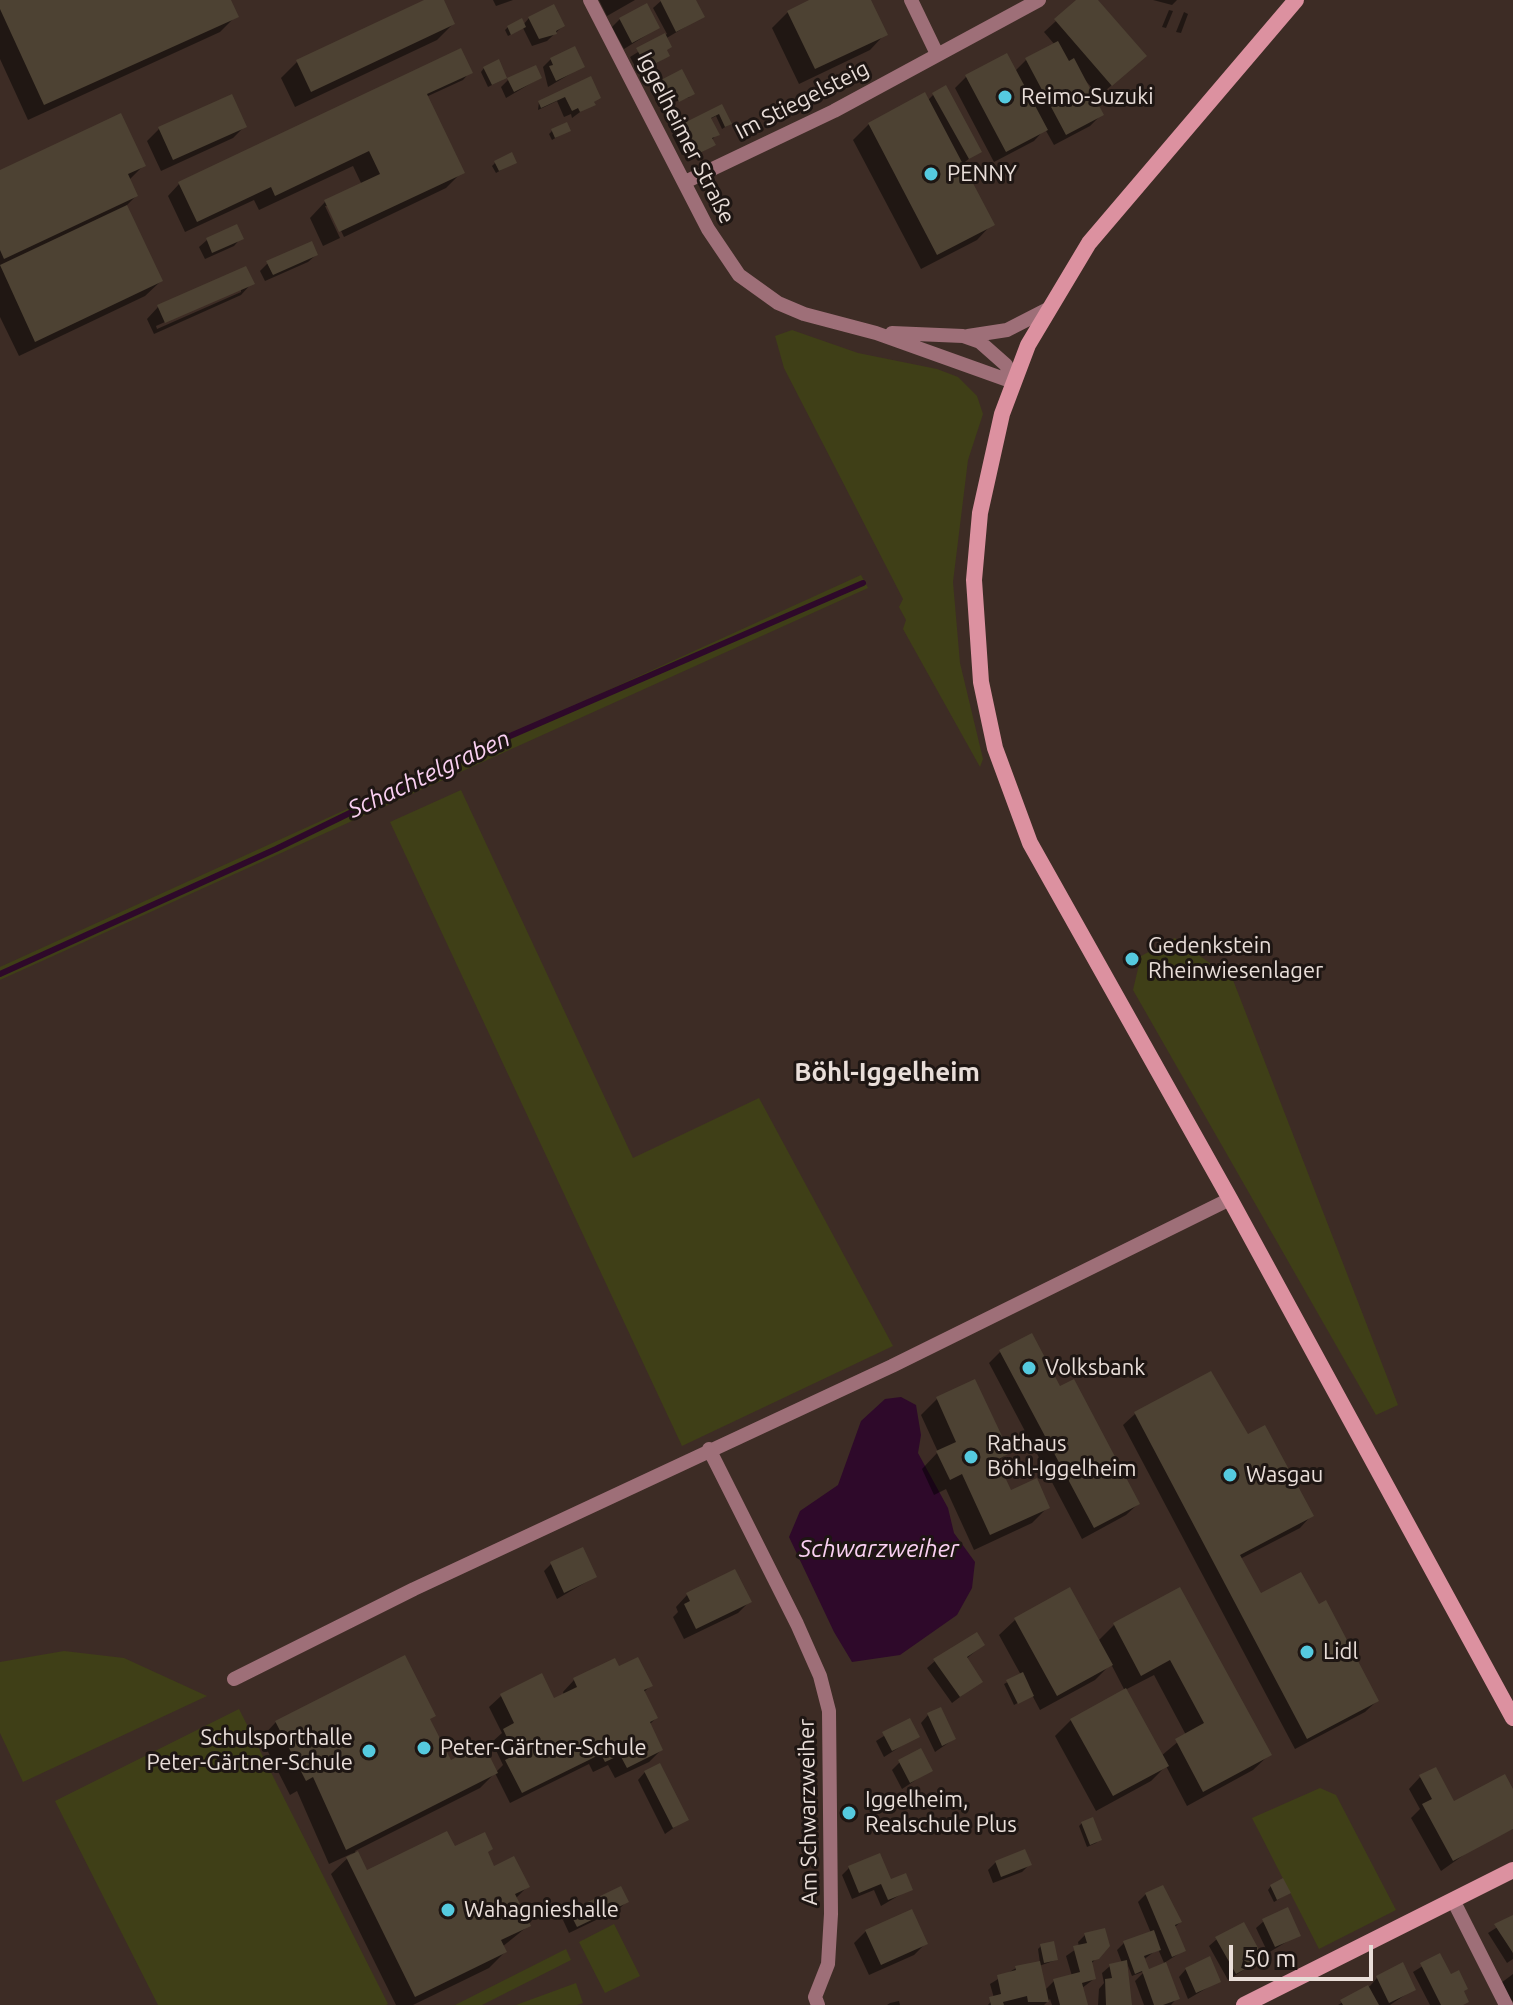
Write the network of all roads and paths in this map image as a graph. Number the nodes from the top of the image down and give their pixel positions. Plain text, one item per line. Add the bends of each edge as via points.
1 (590, 0) edge
2 (911, 0) edge
3 (1039, 0) edge
4 (1296, 0) edge
5 (937, 54) junction
6 (685, 182) junction
7 (1046, 310) junction
8 (876, 333) junction
9 (963, 336) junction
10 (1013, 382) junction
11 (1230, 1199) junction
12 (709, 1449) junction
13 (234, 1679) dead end
14 (1513, 1718) edge
15 (1513, 1870) edge
16 (1453, 1900) junction
17 (818, 2005) edge
18 (1244, 2005) edge
19 (1506, 2005) edge

1 - 6 street, Iggelheimer Straße
2 - 5 street
3 - 5 street, Im Stiegelsteig
4 - 7 main road via 1114,212
5 - 6 street, Im Stiegelsteig via 834,111
6 - 8 street, Iggelheimer Straße via 724,257 754,289 804,314
7 - 9 street via 1007,330
7 - 10 main road
8 - 9 street
8 - 10 street
9 - 10 street via 996,353
10 - 11 main road via 985,479 975,558 977,648 995,748 1046,873
11 - 12 street via 892,1366
11 - 14 main road
12 - 13 street
12 - 17 street, Am Schwarzweiher via 797,1624 829,1711 831,1914 828,1964 815,1997
15 - 16 main road
16 - 18 main road
16 - 19 street

